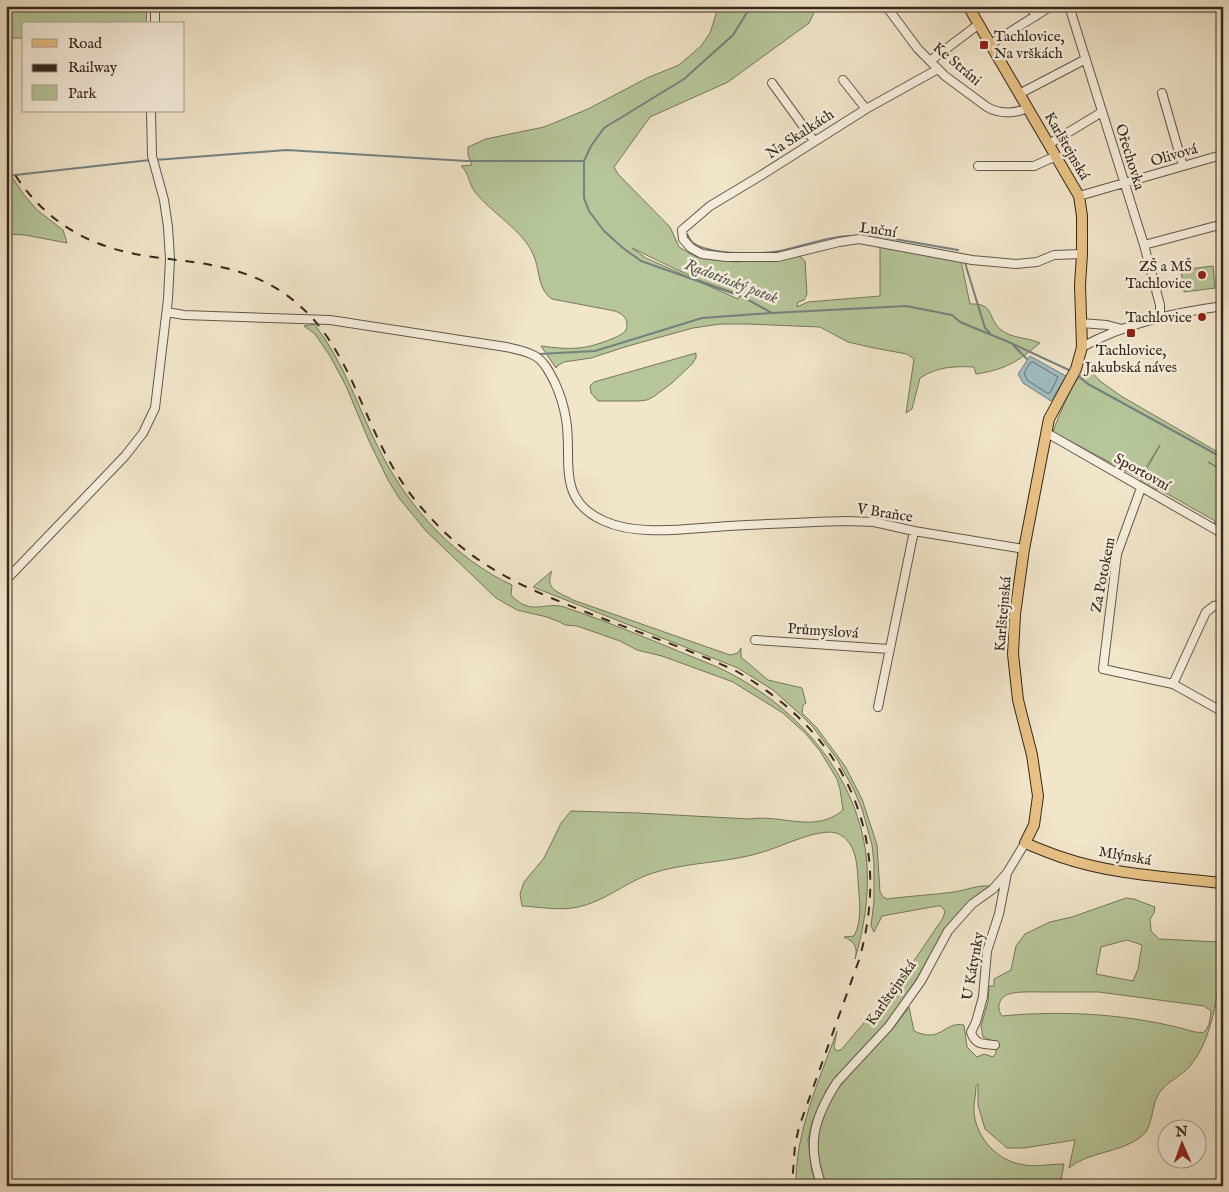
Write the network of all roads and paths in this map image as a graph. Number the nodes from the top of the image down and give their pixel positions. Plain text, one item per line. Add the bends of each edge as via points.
1 (155, 6) edge
2 (886, 6) edge
3 (968, 6) edge
4 (1030, 6) edge
5 (1051, 6) edge
6 (1069, 6) edge
7 (1036, 16) junction
8 (154, 22) edge
9 (979, 24) junction
10 (991, 44) junction
11 (1086, 59) junction
12 (930, 61) junction
13 (938, 69) junction
14 (843, 80) dead end
15 (772, 83) dead end
16 (1162, 93) dead end
17 (1020, 94) junction
18 (1028, 108) junction
19 (866, 109) junction
20 (151, 112) edge
21 (1102, 112) junction
22 (814, 141) junction
23 (1049, 144) junction
24 (1056, 156) junction
25 (1220, 158) edge
26 (978, 166) dead end
27 (1183, 166) junction
28 (1123, 183) junction
29 (1079, 196) junction
30 (1223, 224) edge
31 (682, 230) joint
32 (1144, 245) junction
33 (1082, 254) junction
34 (1223, 306) edge
35 (167, 312) junction
36 (1160, 316) junction
37 (1082, 323) junction
38 (1122, 329) junction
39 (1082, 347) junction
40 (1047, 432) junction
41 (1141, 488) junction
42 (914, 531) junction
43 (1223, 536) edge
44 (1024, 549) junction
45 (6, 580) edge
46 (1223, 604) edge
47 (755, 640) dead end
48 (889, 649) junction
49 (1173, 684) junction
50 (878, 707) dead end
51 (1223, 712) edge
52 (1026, 843) junction
53 (1007, 873) junction
54 (1223, 883) edge
55 (995, 1045) dead end
56 (822, 1186) edge

1 - 8 street
2 - 12 street, Ke Stráni via 905,34
3 - 9 main road, Karlštejnská
4 - 7 street
5 - 7 street
6 - 11 street, Ořechovka
7 - 10 street
9 - 10 main road, Karlštejnská
9 - 12 street
10 - 17 main road, Karlštejnská
11 - 17 street
11 - 21 street, Ořechovka
12 - 13 street, Ke Stráni
13 - 18 street, Ke Stráni via 993,110 1016,112
13 - 19 street, Na Skalkách
14 - 19 street
15 - 22 street
16 - 27 street
17 - 18 main road, Karlštejnská
18 - 23 main road, Karlštejnská
19 - 22 street, Na Skalkách
20 - 35 street via 152,156 168,227
21 - 23 street
21 - 28 street, Ořechovka
22 - 31 street, Na Skalkách via 710,206
23 - 24 main road, Karlštejnská
24 - 26 street via 1034,166
24 - 29 main road, Karlštejnská
25 - 27 street, Olivová
27 - 28 street, Olivová
28 - 29 street, Olivová
28 - 32 street, Ořechovka
29 - 33 main road, Karlštejnská
30 - 32 street
31 - 33 street, Luční via 683,239 691,248 702,254 726,257 778,257 859,239 972,260 1016,264 1037,262 1054,255
32 - 36 street, Ořechovka
33 - 37 main road, Karlštejnská
34 - 36 street
35 - 42 street, V Braňce via 330,320 520,350 535,356 543,362 559,391 566,419 568,477 572,492 588,511 603,521 659,530 846,521 874,522
35 - 45 street via 155,408 143,433 125,456
36 - 38 street
37 - 38 street
37 - 39 main road, Karlštejnská
38 - 39 street
39 - 40 main road, Karlštejnská via 1074,373 1049,419
40 - 41 street, Sportovní
40 - 44 main road, Karlštejnská
41 - 43 street, Sportovní
41 - 49 street, Za Potokem via 1118,554 1103,669
42 - 44 street, V Braňce
42 - 48 street
44 - 52 main road, Karlštejnská via 1013,654 1018,700 1038,796 1034,825
46 - 49 street via 1206,612
47 - 48 street, Průmyslová
48 - 50 street
49 - 51 street
52 - 53 street, Karlštejnská
52 - 54 main road, Mlýnská via 1061,858 1100,868
53 - 55 street, U Kátynky via 987,951 983,997 971,1032 973,1039 980,1044
53 - 56 street, Karlštejnská via 948,931 895,1019 830,1093 812,1140 816,1171

